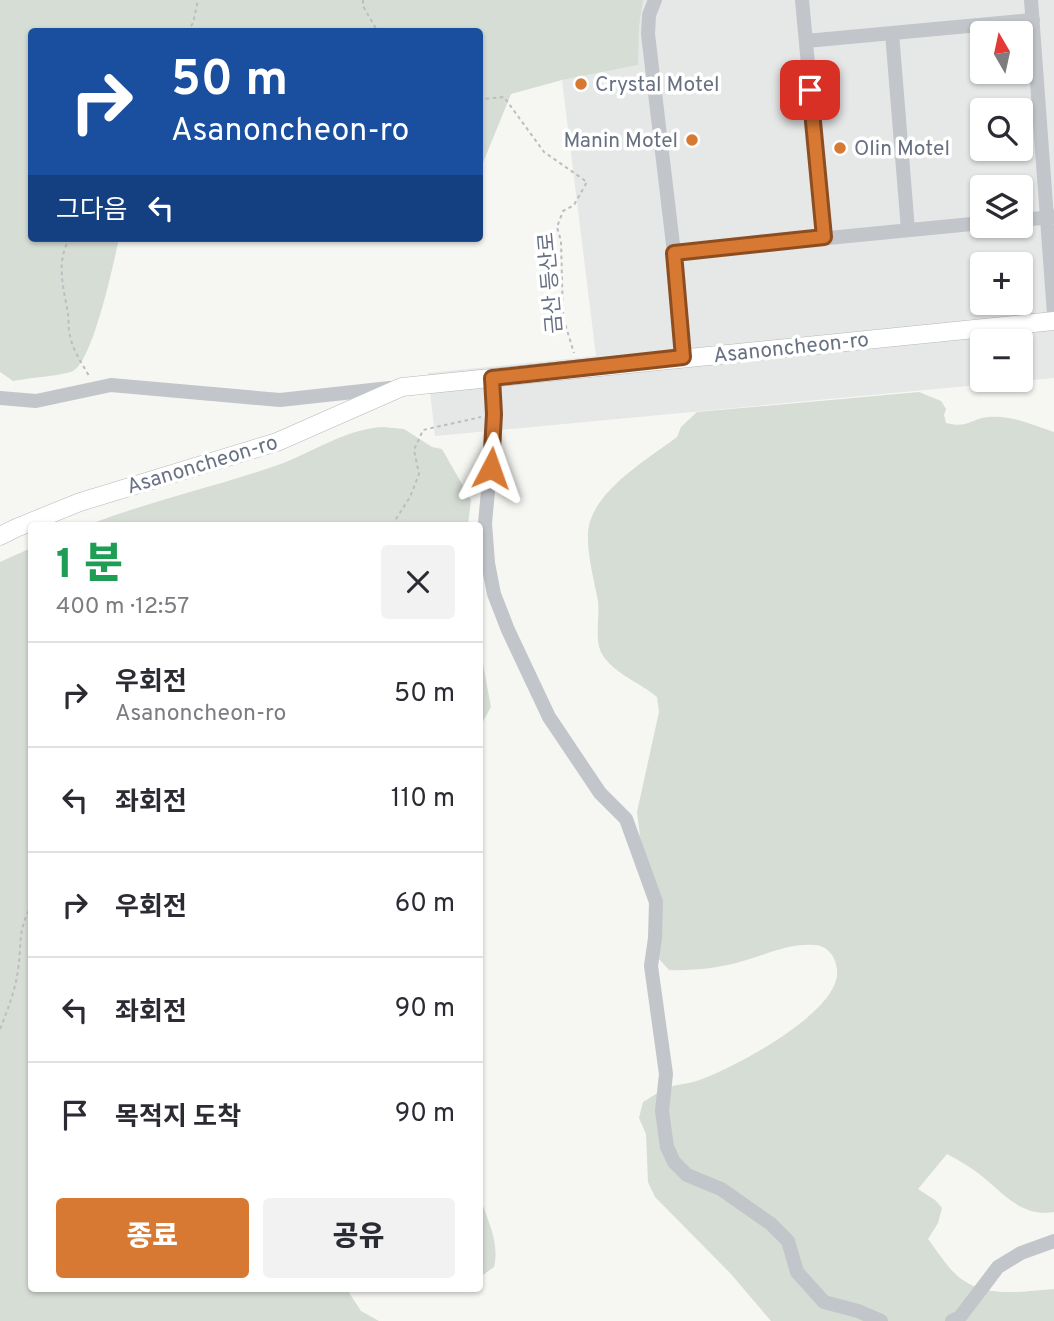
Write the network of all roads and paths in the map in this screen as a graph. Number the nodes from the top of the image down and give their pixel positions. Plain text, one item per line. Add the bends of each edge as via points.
1 (198, 0) edge
2 (362, 0) edge
3 (655, 0) edge
4 (802, 0) edge
5 (1031, 0) edge
6 (1033, 20) junction
7 (190, 28) edge
8 (376, 28) edge
9 (892, 33) junction
10 (806, 40) junction
11 (483, 99) edge
12 (1051, 217) edge
13 (1033, 219) edge
14 (970, 224) edge
15 (908, 229) junction
16 (824, 237) junction
17 (68, 242) edge
18 (674, 253) junction
19 (1054, 314) edge
20 (1054, 321) edge
21 (683, 357) junction
22 (580, 368) junction
23 (492, 378) junction
24 (95, 387) junction
25 (402, 387) junction
26 (0, 398) edge
27 (494, 414) junction
28 (33, 522) edge
29 (394, 522) edge
30 (28, 524) edge
31 (0, 536) edge
32 (28, 912) edge
33 (0, 1029) edge
34 (1054, 1241) edge
35 (881, 1321) edge
36 (952, 1321) edge

1 - 7 path
2 - 8 path
3 - 18 street via 648,34
4 - 10 street
5 - 6 street
6 - 9 street
6 - 12 street
9 - 10 street
9 - 15 street
10 - 16 street
11 - 22 path, 금산 등산로 via 504,97 544,152 587,182 574,205 563,211 557,227 563,317
12 - 13 street
12 - 19 street
14 - 15 street
15 - 16 street
16 - 18 street
17 - 24 path via 60,283 69,333
18 - 21 street
20 - 21 main road, Asanoncheon-ro
21 - 22 main road, Asanoncheon-ro
22 - 23 main road, Asanoncheon-ro
23 - 25 main road, Asanoncheon-ro
23 - 27 street
24 - 25 street, Asanoncheon-ro via 162,387 280,400
24 - 26 street, Asanoncheon-ro via 36,401
25 - 28 main road, Asanoncheon-ro via 277,442 80,502
27 - 29 path via 423,430 414,450 419,474
27 - 35 street via 485,523 494,594 550,717 600,793 626,819 656,902 650,966 666,1074 662,1111 667,1147 687,1175 721,1189 771,1224 788,1241 797,1272 824,1302
30 - 31 main road, Asanoncheon-ro
32 - 33 path via 22,922 13,996
34 - 36 street via 998,1267 961,1317

